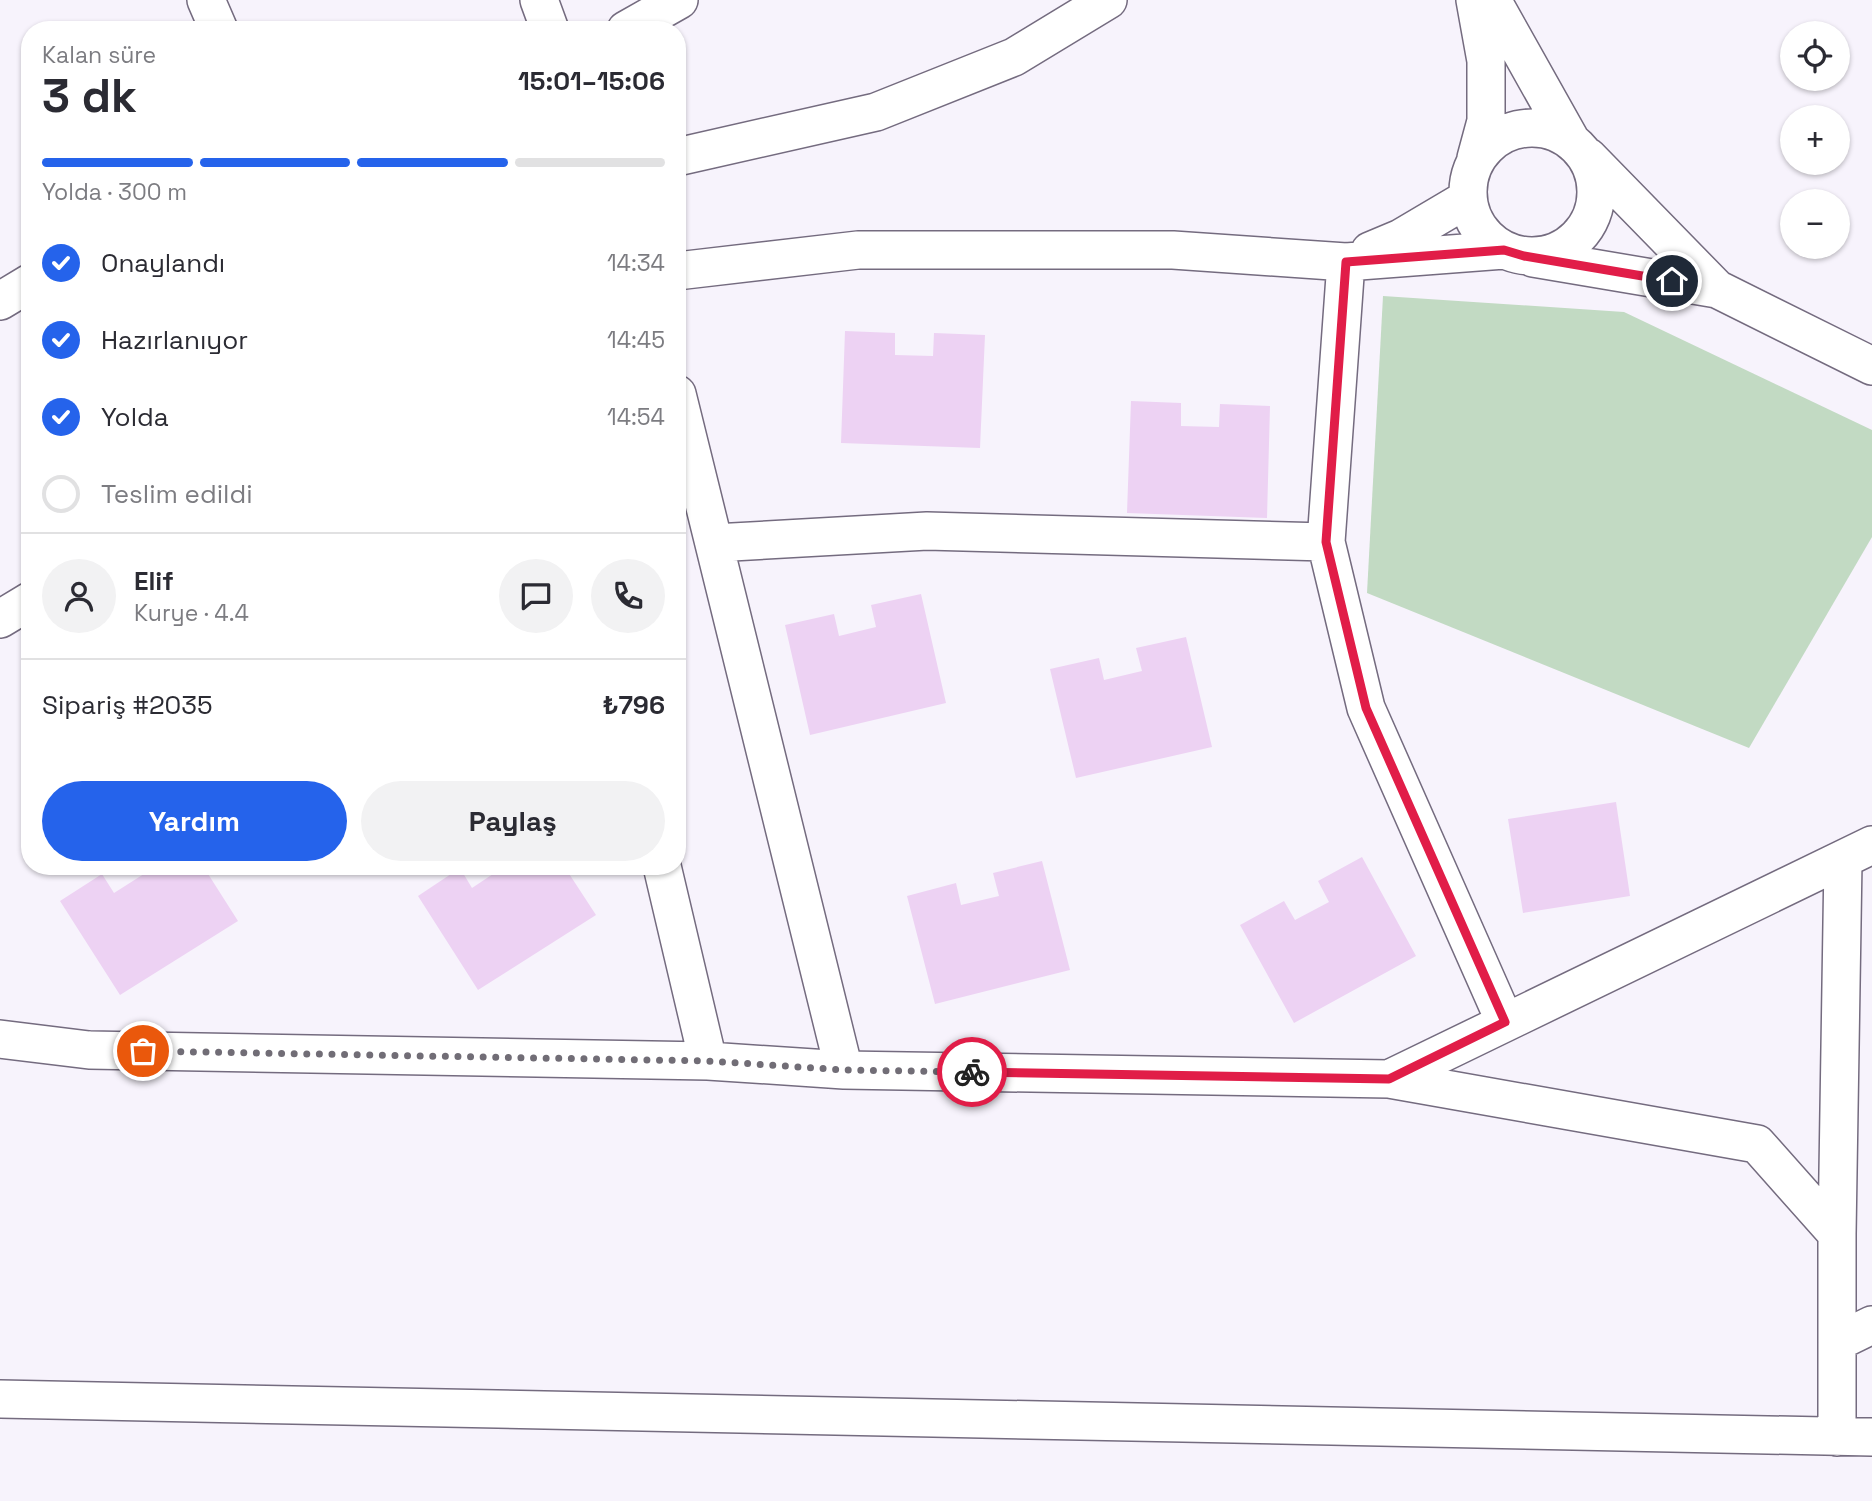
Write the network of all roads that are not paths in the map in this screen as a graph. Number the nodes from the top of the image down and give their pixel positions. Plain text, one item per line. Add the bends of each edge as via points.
1 (206, 0) edge
2 (538, 0) edge
3 (679, 0) edge
4 (1108, 0) edge
5 (1475, 0) edge
6 (1492, 0) edge
7 (215, 21) edge
8 (546, 21) edge
9 (642, 21) edge
10 (1578, 147) junction
11 (686, 155) edge
12 (1476, 158) junction
13 (1467, 199) junction
14 (1514, 253) junction
15 (1346, 262) junction
16 (686, 270) edge
17 (21, 288) edge
18 (1717, 289) junction
19 (0, 301) edge
20 (1872, 366) edge
21 (686, 430) edge
22 (1326, 542) junction
23 (714, 543) junction
24 (21, 606) edge
25 (0, 619) edge
26 (1857, 853) edge
27 (664, 875) edge
28 (1505, 1022) junction
29 (0, 1039) edge
30 (708, 1061) junction
31 (844, 1070) junction
32 (1389, 1079) junction
33 (1837, 1234) junction
34 (1872, 1325) edge
35 (1837, 1342) junction
36 (0, 1399) edge
37 (1854, 1437) edge

1 - 7 street
2 - 8 street
3 - 9 street
4 - 11 street via 1014,58 876,112
5 - 12 street via 1486,61 1486,121
6 - 10 street
10 - 12 street via 1551,129 1530,127 1509,131 1490,142
10 - 14 street via 1595,173 1597,194 1593,215 1582,234 1546,255
10 - 18 street
12 - 13 street via 1468,178
13 - 14 street via 1486,237
13 - 15 street via 1401,238
14 - 15 street
14 - 18 street
15 - 16 street via 1173,250 858,250
15 - 22 street
17 - 19 street
18 - 20 street
21 - 23 street
22 - 23 street via 927,531
22 - 28 street via 1366,708
23 - 31 street
24 - 25 street
26 - 28 street
26 - 33 street
27 - 30 street
28 - 32 street
29 - 30 street via 89,1050
30 - 31 street
31 - 32 street
32 - 33 street via 1757,1144
33 - 35 street
34 - 35 street
35 - 37 street
36 - 37 street

